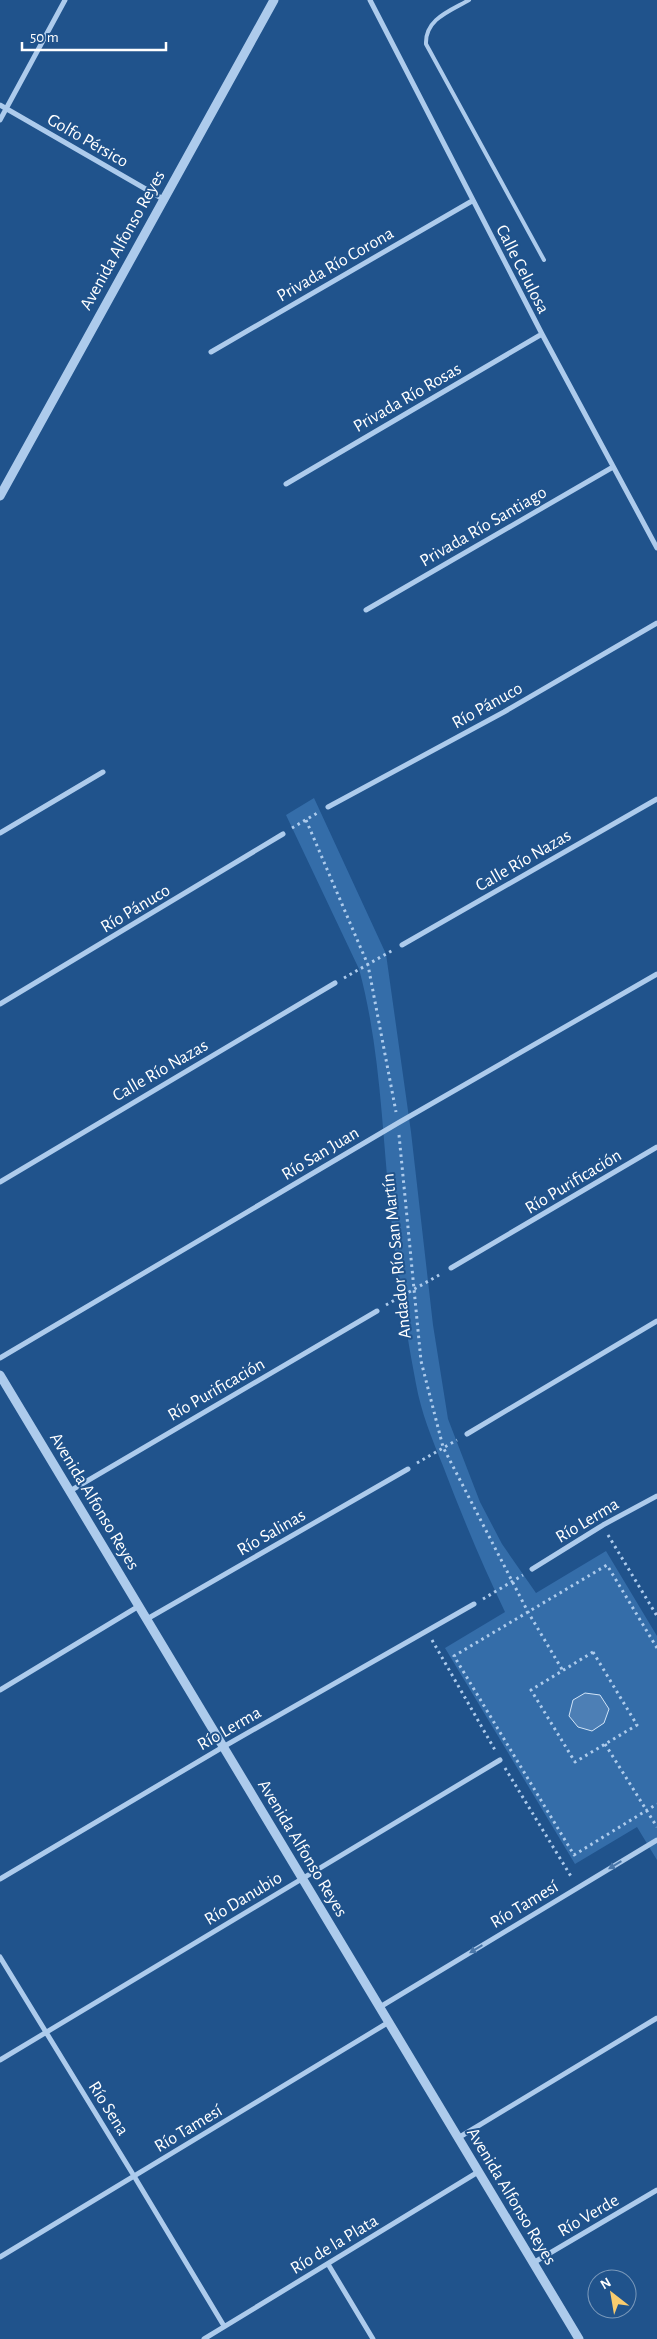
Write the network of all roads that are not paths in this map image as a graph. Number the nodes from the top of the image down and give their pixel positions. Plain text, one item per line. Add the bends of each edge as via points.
1 (65, 0) edge
2 (274, 0) edge
3 (370, 0) edge
4 (469, 0) edge
5 (0, 106) edge
6 (6, 109) junction
7 (0, 120) edge
8 (163, 199) junction
9 (472, 200) junction
10 (544, 260) dead end
11 (542, 334) junction
12 (211, 352) dead end
13 (613, 467) junction
14 (286, 484) dead end
15 (0, 496) edge
16 (657, 548) edge
17 (366, 610) dead end
18 (657, 622) edge
19 (103, 772) dead end
20 (657, 798) edge
21 (328, 807) road end
22 (0, 833) edge
23 (283, 834) road end
24 (402, 945) road end
25 (657, 974) edge
26 (335, 983) road end
27 (0, 1004) edge
28 (657, 1147) edge
29 (0, 1182) edge
30 (451, 1268) road end
31 (377, 1311) road end
32 (657, 1321) edge
33 (0, 1358) edge
34 (0, 1375) edge
35 (467, 1434) road end
36 (408, 1469) road end
37 (70, 1491) junction
38 (657, 1496) edge
39 (532, 1569) road end
40 (474, 1604) road end
41 (139, 1606) junction
42 (147, 1619) junction
43 (0, 1690) edge
44 (223, 1747) junction
45 (500, 1760) dead end
46 (657, 1840) edge
47 (0, 1878) edge
48 (303, 1879) junction
49 (0, 1957) edge
50 (380, 2007) junction
51 (657, 2018) edge
52 (389, 2022) junction
53 (45, 2033) junction
54 (0, 2060) edge
55 (458, 2138) junction
56 (478, 2172) junction
57 (134, 2176) junction
58 (657, 2190) edge
59 (0, 2257) edge
60 (533, 2263) junction
61 (328, 2264) junction
62 (224, 2326) junction
63 (204, 2339) edge
64 (373, 2339) edge
65 (579, 2339) edge

1 - 6 street
2 - 8 street, Avenida Alfonso Reyes
3 - 9 street, Calle Celulosa
4 - 10 lane via 431,24 426,44
5 - 6 street, Golfo Pérsico
6 - 7 street
6 - 8 street, Golfo Pérsico
8 - 15 street, Avenida Alfonso Reyes
9 - 11 street, Calle Celulosa
9 - 12 street, Privada Río Corona
11 - 13 street, Calle Celulosa
11 - 14 street, Privada Río Rosas
13 - 16 street, Calle Celulosa
13 - 17 street, Privada Río Santiago
18 - 21 street, Río Pánuco via 504,712
19 - 22 street
20 - 24 street, Calle Río Nazas
23 - 27 street, Río Pánuco
25 - 33 street, Río San Juan
26 - 29 street, Calle Río Nazas
28 - 30 street, Río Purificación
31 - 37 street, Río Purificación
32 - 35 street
34 - 37 street, Avenida Alfonso Reyes
36 - 42 street, Río Salinas
37 - 41 street, Avenida Alfonso Reyes
38 - 39 street, Río Lerma
40 - 44 street, Río Lerma
41 - 42 street, Avenida Alfonso Reyes
41 - 43 street
42 - 44 street, Avenida Alfonso Reyes
44 - 47 street, Río Lerma
44 - 48 street, Avenida Alfonso Reyes
45 - 48 street, Río Danubio
46 -> 50 street, Río Tamesí
48 - 50 street, Avenida Alfonso Reyes
48 - 53 street, Río Danubio
49 - 53 street, Río Sena
50 - 52 street, Avenida Alfonso Reyes
51 - 55 street
52 - 55 street, Avenida Alfonso Reyes
52 - 57 street, Río Tamesí
53 - 54 street, Río Danubio
53 - 57 street, Río Sena
55 - 56 street, Avenida Alfonso Reyes
56 - 60 street, Avenida Alfonso Reyes
56 - 61 street, Río de la Plata
57 - 59 street, Río Tamesí
57 - 62 street, Río Sena
58 - 60 street, Río Verde
60 - 65 street, Avenida Alfonso Reyes
61 - 62 street, Río de la Plata
61 - 64 street
62 - 63 street, Río de la Plata

